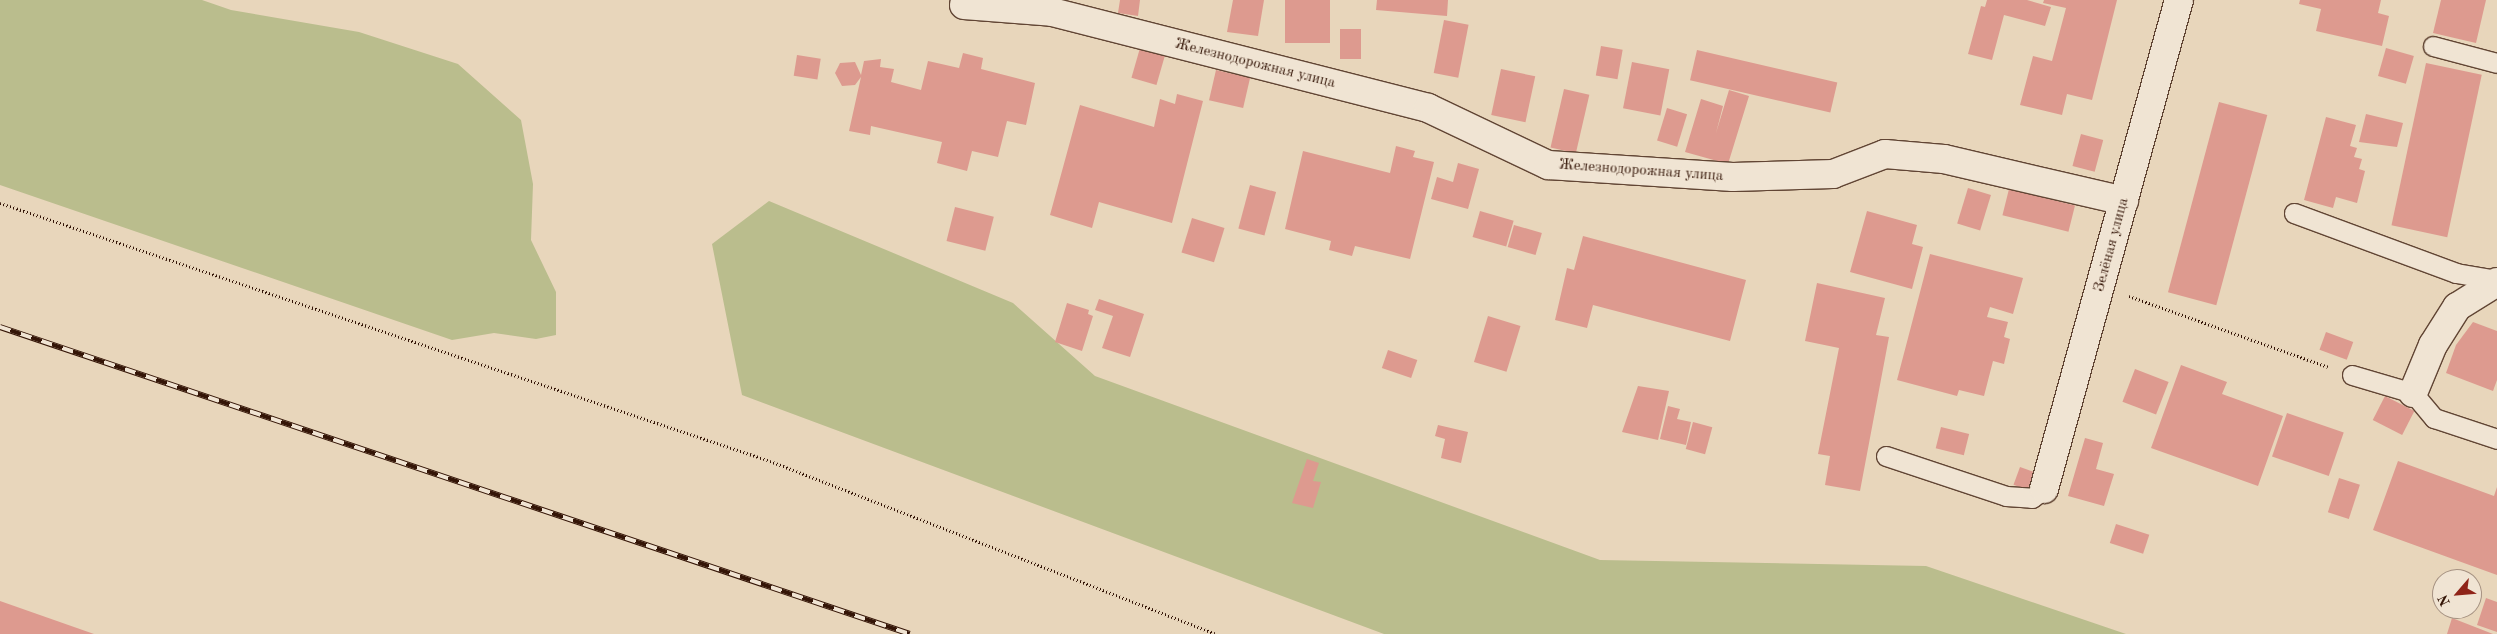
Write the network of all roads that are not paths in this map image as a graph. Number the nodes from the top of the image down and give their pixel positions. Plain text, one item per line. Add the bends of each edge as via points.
1 (2179, 0) edge
2 (964, 5) dead end
3 (1051, 6) edge
4 (2433, 46) dead end
5 (2497, 62) edge
6 (2124, 201) junction
7 (2294, 213) dead end
8 (2497, 281) edge
9 (2352, 375) road end
10 (2413, 393) junction
11 (2497, 439) edge
12 (1886, 456) dead end
13 (2044, 489) joint

1 - 6 street, Зелёная улица
2 - 3 street, Железнодорожная улица
3 - 6 street, Железнодорожная улица via 1428,108 1548,165 1733,177 1806,175 1833,174 1885,154 1944,159
4 - 5 lane
6 - 13 street, Зелёная улица
7 - 8 lane via 2456,273
8 - 10 street via 2457,307 2433,345
9 - 10 lane
10 - 11 lane via 2434,418
12 - 13 lane via 2006,496 2032,498

